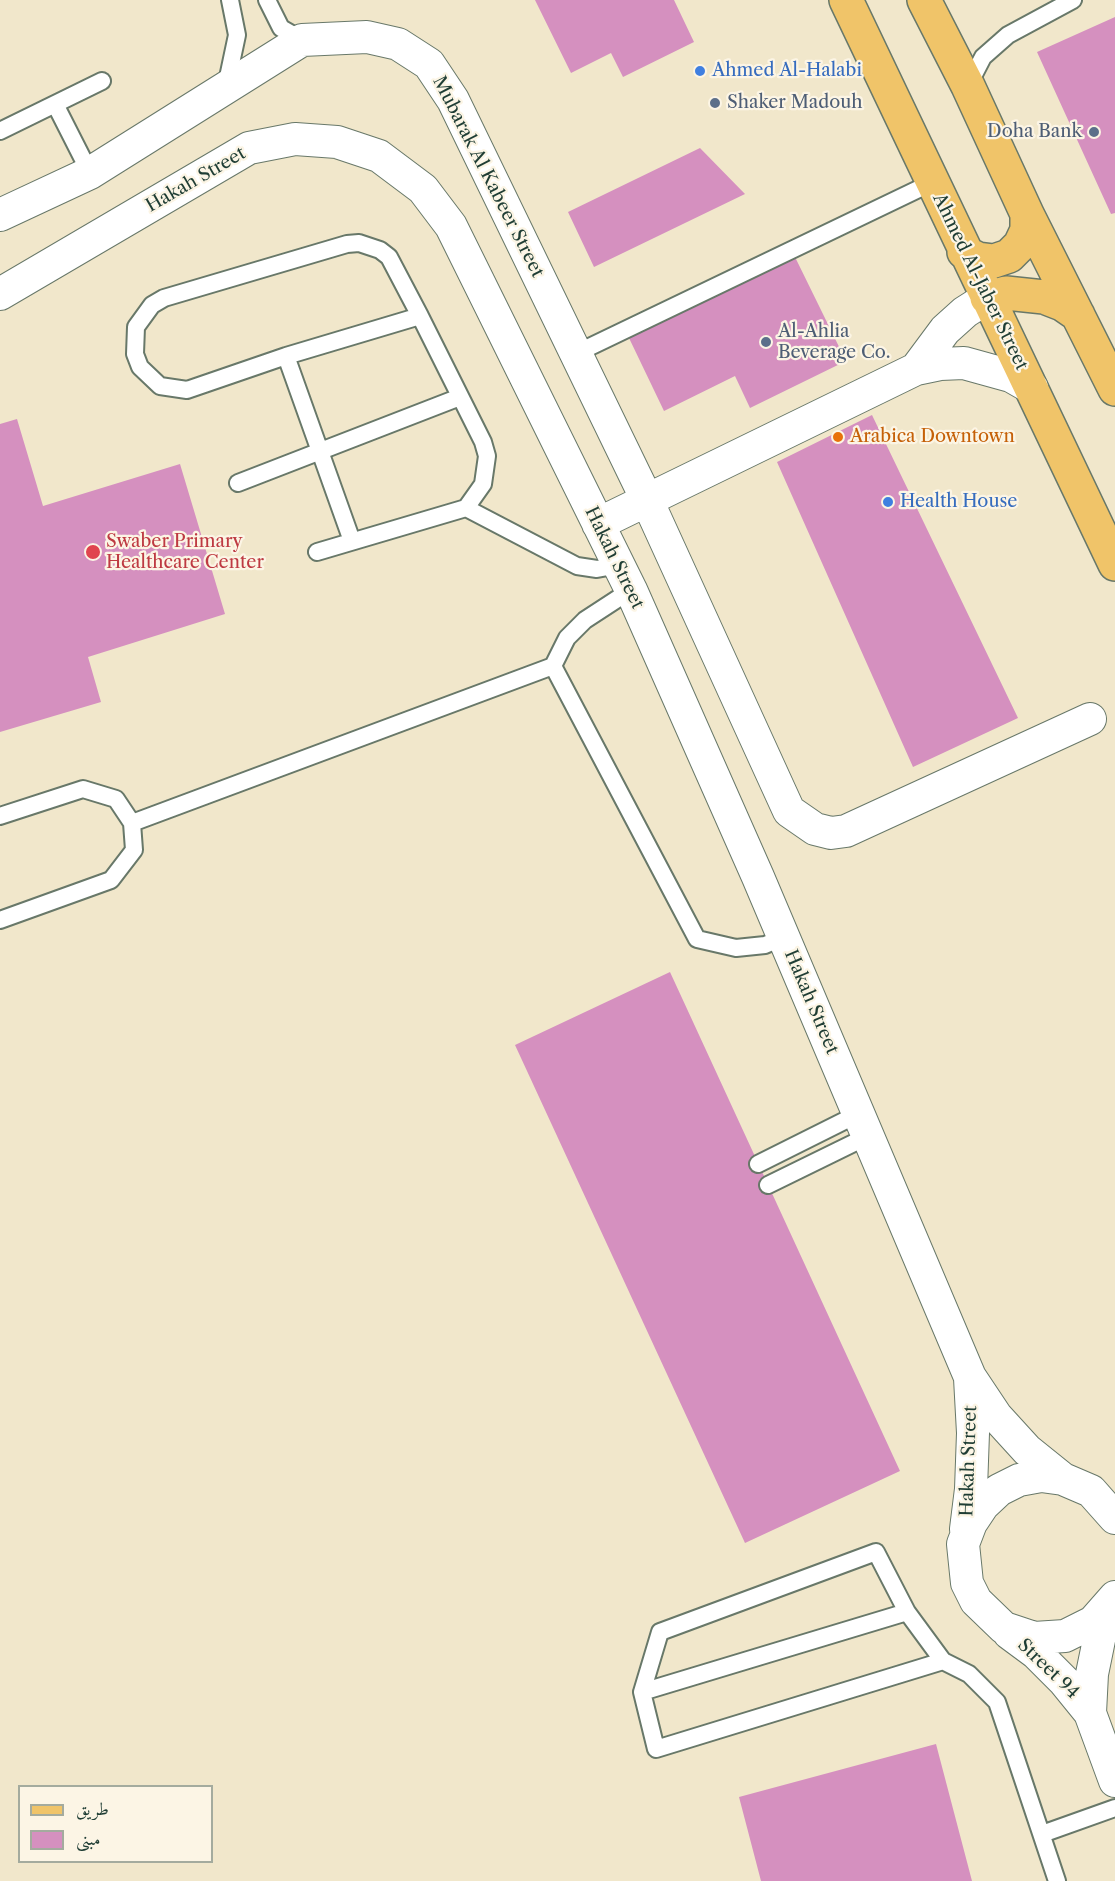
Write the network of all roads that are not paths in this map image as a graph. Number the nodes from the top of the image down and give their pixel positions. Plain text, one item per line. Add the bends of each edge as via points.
1 (230, 0) edge
2 (267, 0) edge
3 (846, 0) edge
4 (924, 0) edge
5 (1073, 0) edge
6 (302, 40) junction
7 (102, 81) dead end
8 (968, 86) junction
9 (226, 88) junction
10 (55, 104) junction
11 (0, 131) edge
12 (90, 172) junction
13 (931, 183) junction
14 (1027, 214) junction
15 (0, 215) edge
16 (964, 252) junction
17 (0, 294) edge
18 (987, 298) junction
19 (1078, 315) junction
20 (420, 316) junction
21 (577, 353) junction
22 (286, 356) junction
23 (916, 369) junction
24 (1032, 388) junction
25 (1115, 389) edge
26 (460, 397) junction
27 (320, 451) junction
28 (238, 483) dead end
29 (647, 500) junction
30 (466, 508) junction
31 (598, 524) junction
32 (352, 541) junction
33 (317, 552) dead end
34 (1115, 564) edge
35 (625, 578) junction
36 (553, 666) junction
37 (1090, 719) dead end
38 (0, 816) edge
39 (132, 823) junction
40 (0, 920) edge
41 (784, 937) junction
42 (863, 1125) junction
43 (758, 1164) dead end
44 (768, 1185) dead end
45 (970, 1377) junction
46 (1063, 1479) junction
47 (1103, 1488) edge
48 (1115, 1518) edge
49 (963, 1544) junction
50 (1115, 1598) edge
51 (907, 1612) junction
52 (1004, 1628) junction
53 (943, 1661) junction
54 (642, 1692) junction
55 (1090, 1713) junction
56 (1115, 1781) edge
57 (1115, 1808) edge
58 (1042, 1834) junction
59 (1057, 1881) edge

1 - 9 lane via 237,35
2 - 6 lane via 281,28
3 - 13 main road, Ahmed Al-Jaber Street
4 - 8 main road
5 - 8 lane via 1008,34 983,57
6 - 9 street, Mubarak Al Kabeer Street
6 - 21 street, Mubarak Al Kabeer Street via 367,37 398,44 429,64 453,100
7 - 10 lane
8 - 14 main road
9 - 12 street, Mubarak Al Kabeer Street
10 - 11 lane
10 - 12 lane
12 - 15 street, Mubarak Al Kabeer Street
13 - 16 main road, Ahmed Al-Jaber Street
13 - 21 lane
14 - 16 main road via 1027,230 1009,256 994,261
14 - 19 main road
16 - 18 main road, Ahmed Al-Jaber Street
17 - 31 street, Hakah Street via 249,148 295,139 337,142 379,156 423,189 451,226
18 - 19 main road via 1006,293 1044,297
18 - 23 street via 945,330
18 - 24 main road, Ahmed Al-Jaber Street
19 - 25 main road
20 - 22 lane
20 - 22 lane via 389,257 370,245 347,244 164,298 143,315 134,340 140,367 160,386 173,390 187,390
20 - 26 lane
21 - 29 street, Mubarak Al Kabeer Street
22 - 27 lane
23 - 24 street via 964,363 1011,376
23 - 29 street
24 - 34 main road, Ahmed Al-Jaber Street
26 - 27 lane
26 - 30 lane via 487,456 483,484
27 - 28 lane
27 - 32 lane
29 - 31 street
29 - 37 street, Mubarak Al Kabeer Street via 781,797 789,811 815,829 831,833 862,825
30 - 32 lane
30 - 35 lane via 577,566
31 - 35 street, Hakah Street
32 - 33 lane
35 - 36 lane via 567,638
35 - 41 street, Hakah Street
36 - 39 lane
36 - 41 lane via 697,939 736,948 765,945
38 - 39 lane via 83,789 116,799
39 - 40 lane via 134,850 111,880
41 - 42 street, Hakah Street
42 - 43 lane
42 - 44 lane
42 - 45 street, Hakah Street
45 - 46 street, Hakah Street via 996,1416 1027,1450
45 - 49 street, Hakah Street via 972,1478
46 - 47 street
46 - 49 street via 1030,1478 999,1490 983,1505
47 - 48 street
49 - 52 street, Hakah Street via 967,1583 976,1601
50 - 52 street via 1093,1622 1065,1636 1034,1638
50 - 55 street, Street 94 via 1100,1635
51 - 53 lane
51 - 54 lane
51 - 54 lane via 876,1552 660,1632
52 - 55 street, Street 94 via 1065,1681
53 - 54 lane via 656,1749
53 - 58 lane via 969,1674 997,1702
55 - 56 street, Street 94
57 - 58 lane
58 - 59 lane

